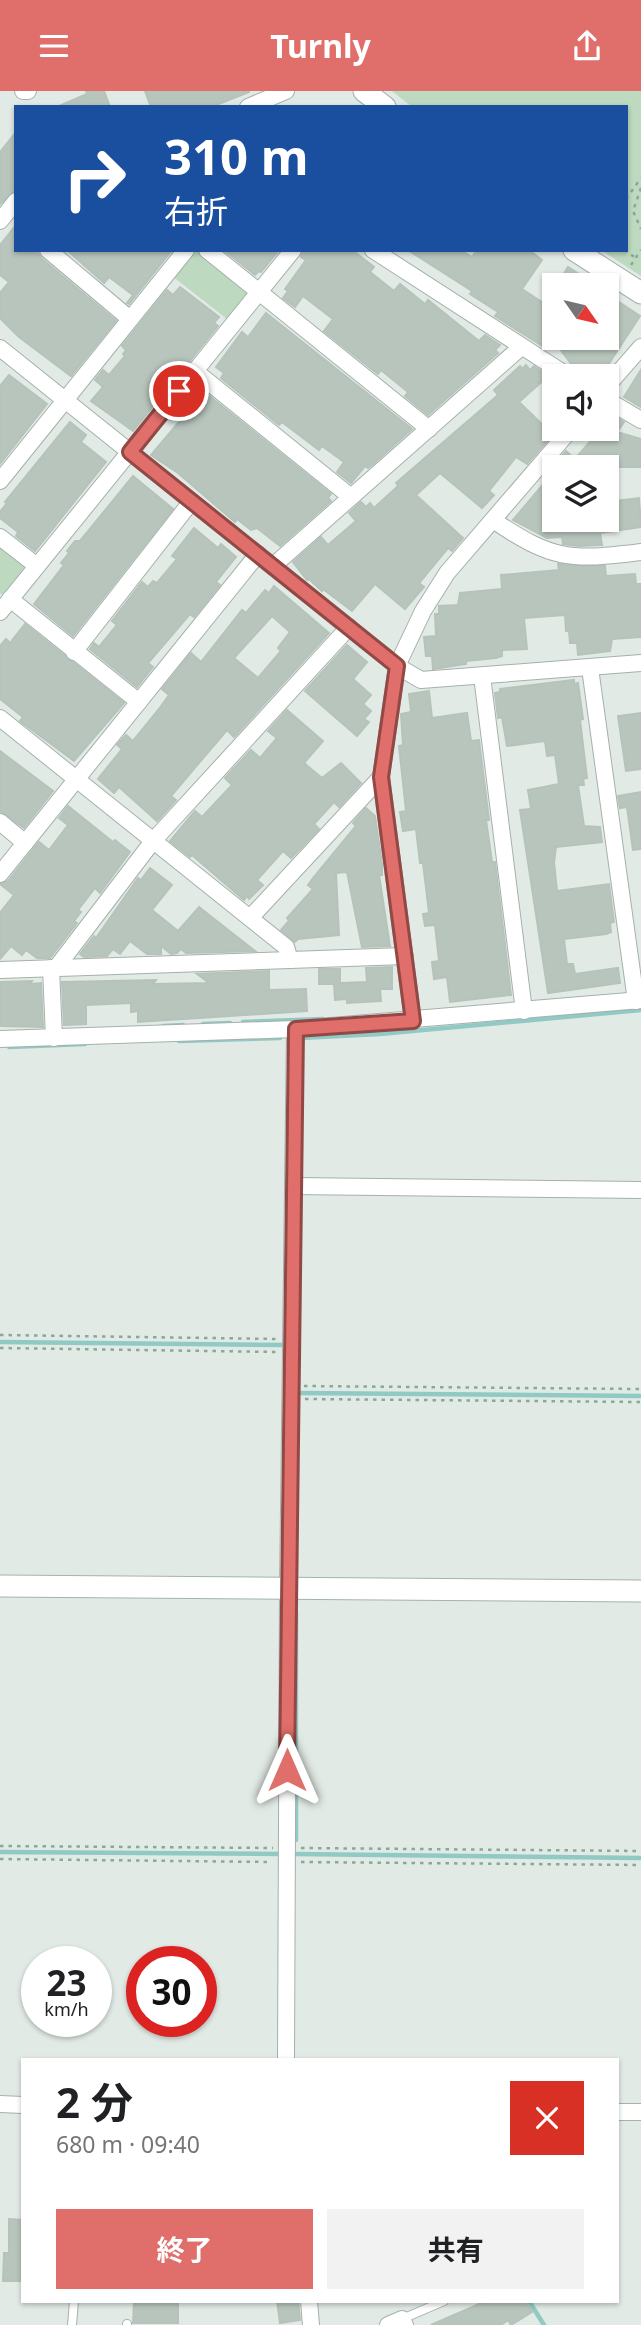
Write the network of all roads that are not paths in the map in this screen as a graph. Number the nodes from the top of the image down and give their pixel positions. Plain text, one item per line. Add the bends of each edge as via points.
1 (23, 91) edge
2 (28, 91) edge
3 (286, 91) edge
4 (364, 91) edge
5 (253, 105) edge
6 (382, 105) edge
7 (50, 252) edge
8 (184, 252) edge
9 (209, 252) edge
10 (291, 252) edge
11 (376, 252) edge
12 (577, 252) edge
13 (259, 292) junction
14 (641, 293) edge
15 (130, 319) junction
16 (641, 347) edge
17 (520, 348) junction
18 (1, 351) edge
19 (547, 364) edge
20 (195, 371) junction
21 (619, 372) edge
22 (65, 400) junction
23 (619, 407) edge
24 (641, 420) edge
25 (429, 429) junction
26 (561, 441) edge
27 (130, 452) junction
28 (0, 481) edge
29 (352, 497) junction
30 (191, 502) junction
31 (492, 520) junction
32 (0, 537) edge
33 (641, 552) edge
34 (258, 554) junction
35 (37, 566) junction
36 (273, 566) junction
37 (5, 606) edge
38 (349, 627) junction
39 (74, 652) junction
40 (641, 663) edge
41 (397, 666) junction
42 (590, 668) junction
43 (482, 676) junction
44 (139, 702) junction
45 (0, 718) edge
46 (381, 777) junction
47 (77, 779) junction
48 (0, 822) edge
49 (153, 841) junction
50 (25, 843) junction
51 (0, 874) edge
52 (250, 918) junction
53 (405, 956) junction
54 (290, 960) junction
55 (53, 968) junction
56 (0, 970) edge
57 (639, 1001) edge
58 (524, 1011) junction
59 (413, 1021) junction
60 (296, 1029) junction
61 (54, 1038) junction
62 (0, 1039) edge
63 (293, 1186) junction
64 (641, 1190) edge
65 (0, 1587) edge
66 (288, 1589) junction
67 (641, 1591) edge
68 (286, 2058) edge
69 (0, 2104) edge
70 (21, 2105) edge
71 (619, 2112) edge
72 (641, 2112) edge
73 (74, 2303) edge
74 (309, 2303) edge
75 (440, 2303) edge
76 (398, 2323) edge
77 (72, 2325) edge
78 (312, 2325) edge

1 - 2 street
3 - 5 street
4 - 6 street
7 - 15 street
8 - 15 street
9 - 13 street
10 - 13 street
11 - 17 street
12 - 14 street
13 - 20 street
13 - 25 street
15 - 22 street
16 - 21 street
17 - 19 street
17 - 25 street
18 - 22 street
20 - 27 street
20 - 29 street
22 - 27 street
22 - 28 street
23 - 24 street
25 - 29 street
26 - 31 street
27 - 30 street
27 - 35 street
29 - 36 street
30 - 34 street
30 - 39 street
31 - 33 street via 531,546 559,555 596,558
31 - 41 street via 447,573
32 - 35 street
34 - 36 street
34 - 44 street
35 - 37 street
36 - 38 street
37 - 39 street
38 - 41 street
38 - 49 street
39 - 44 street
40 - 42 street
41 - 43 street via 421,680
41 - 46 street
42 - 43 street
42 - 57 street
43 - 58 street
44 - 47 street
45 - 47 street
46 - 52 street
46 - 53 street
47 - 49 street
47 - 50 street
48 - 50 street
49 - 52 street
49 - 55 street
50 - 51 street
52 - 54 street via 286,947
53 - 54 street
53 - 59 street
54 - 55 street
55 - 56 street
55 - 61 street
57 - 58 street
58 - 59 street
59 - 60 street
60 - 61 street
60 - 63 street
61 - 62 street
63 - 64 street
63 - 66 street
65 - 66 street
66 - 67 street
66 - 68 street
69 - 70 street
71 - 72 street
73 - 77 lane
74 - 78 street
75 - 76 lane

